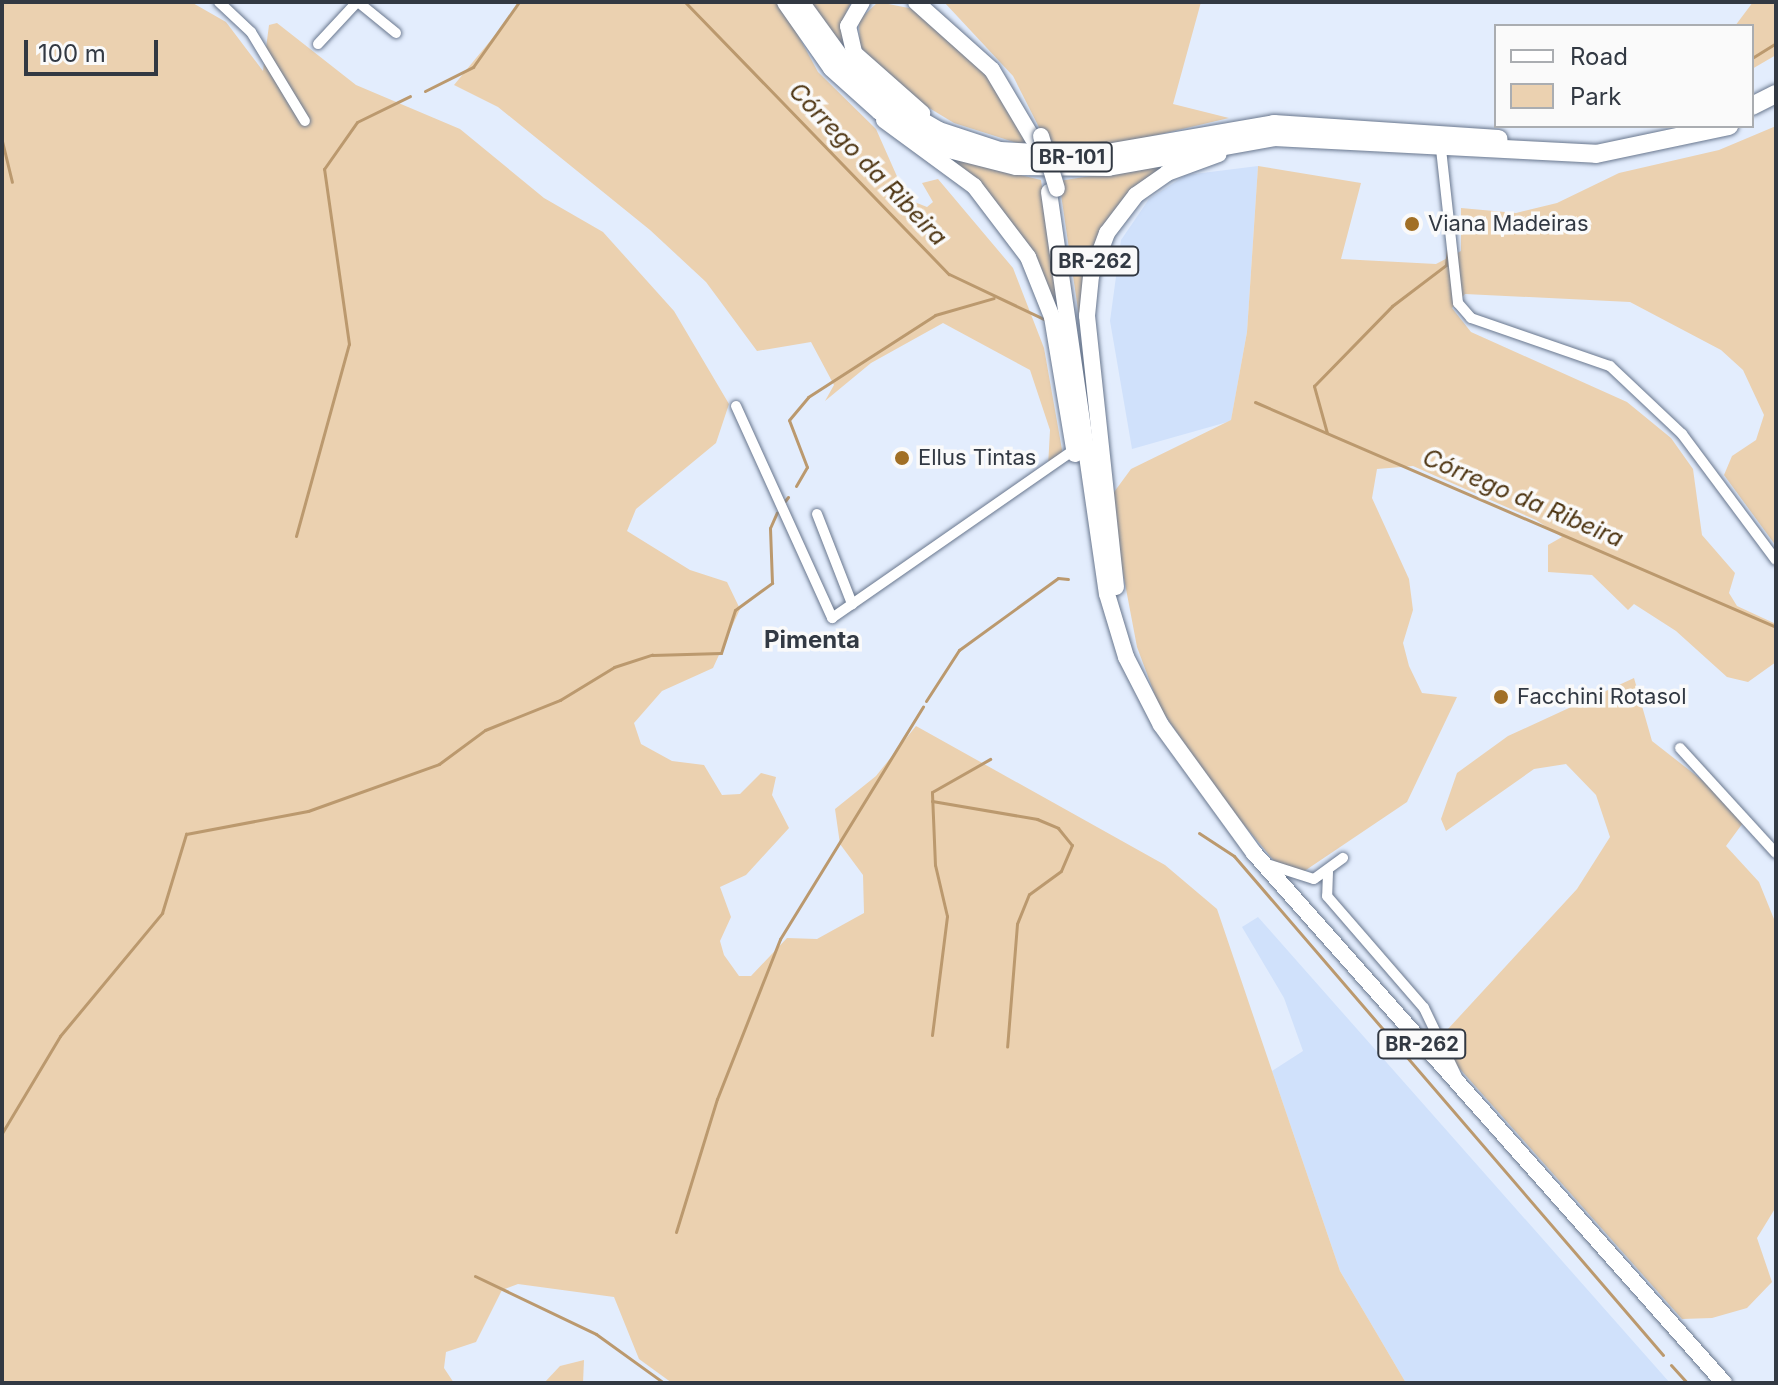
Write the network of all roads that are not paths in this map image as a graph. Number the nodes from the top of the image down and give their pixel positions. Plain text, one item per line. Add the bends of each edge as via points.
1 (219, 2) edge
2 (357, 2) edge
3 (786, 2) edge
4 (800, 2) edge
5 (862, 2) edge
6 (916, 2) edge
7 (936, 2) edge
8 (396, 33) dead end
9 (318, 44) dead end
10 (849, 85) junction
11 (1776, 94) edge
12 (1754, 105) edge
13 (1776, 106) edge
14 (1754, 116) edge
15 (305, 121) dead end
16 (1685, 128) edge
17 (1720, 128) edge
18 (1037, 138) junction
19 (1396, 145) junction
20 (1441, 149) junction
21 (1011, 153) junction
22 (1053, 190) junction
23 (736, 406) dead end
24 (1075, 449) junction
25 (817, 514) dead end
26 (1776, 560) edge
27 (852, 604) junction
28 (1119, 609) junction
29 (1123, 649) junction
30 (1142, 688) junction
31 (1680, 748) dead end
32 (1776, 853) edge
33 (1343, 858) dead end
34 (1261, 862) junction
35 (1328, 872) junction
36 (1459, 1085) junction
37 (1724, 1383) edge

1 - 15 street via 251,32
2 - 8 street
2 - 9 street
3 - 10 highway, BR-101
4 - 21 highway, BR-101 via 842,60 887,101 953,137
5 - 21 highway via 848,34 869,73 936,121
6 - 18 highway, BR-262 via 992,70
7 - 18 highway, BR-262 via 1003,69
10 - 19 highway, BR-101 via 934,142 1026,168 1108,167 1256,138
10 - 24 highway, BR-262 via 974,186 1023,248 1052,317
11 - 12 highway
13 - 14 highway
16 - 21 highway, BR-101 via 1575,144 1274,124 1106,154
17 - 20 highway, BR-101 via 1596,154
18 - 22 highway, BR-262, bridge
19 - 20 highway, BR-101
19 - 28 highway, BR-262 via 1277,145 1207,157 1156,180 1113,223 1094,265 1087,316
20 - 26 street via 1458,303 1471,318 1610,366 1682,434
22 - 28 highway, BR-262
22 - 29 highway, BR-262 via 1101,567
23 - 27 street via 832,618
24 - 27 street
24 - 29 highway, BR-262 via 1100,579
25 - 27 street
28 - 30 highway, BR-262
29 - 30 highway, BR-262
30 - 34 highway, BR-262 via 1191,770
31 - 32 street
33 - 35 street
34 - 35 street via 1314,879
34 - 36 highway, BR-262
35 - 36 street via 1327,896 1424,1008
36 - 37 highway, BR-262

